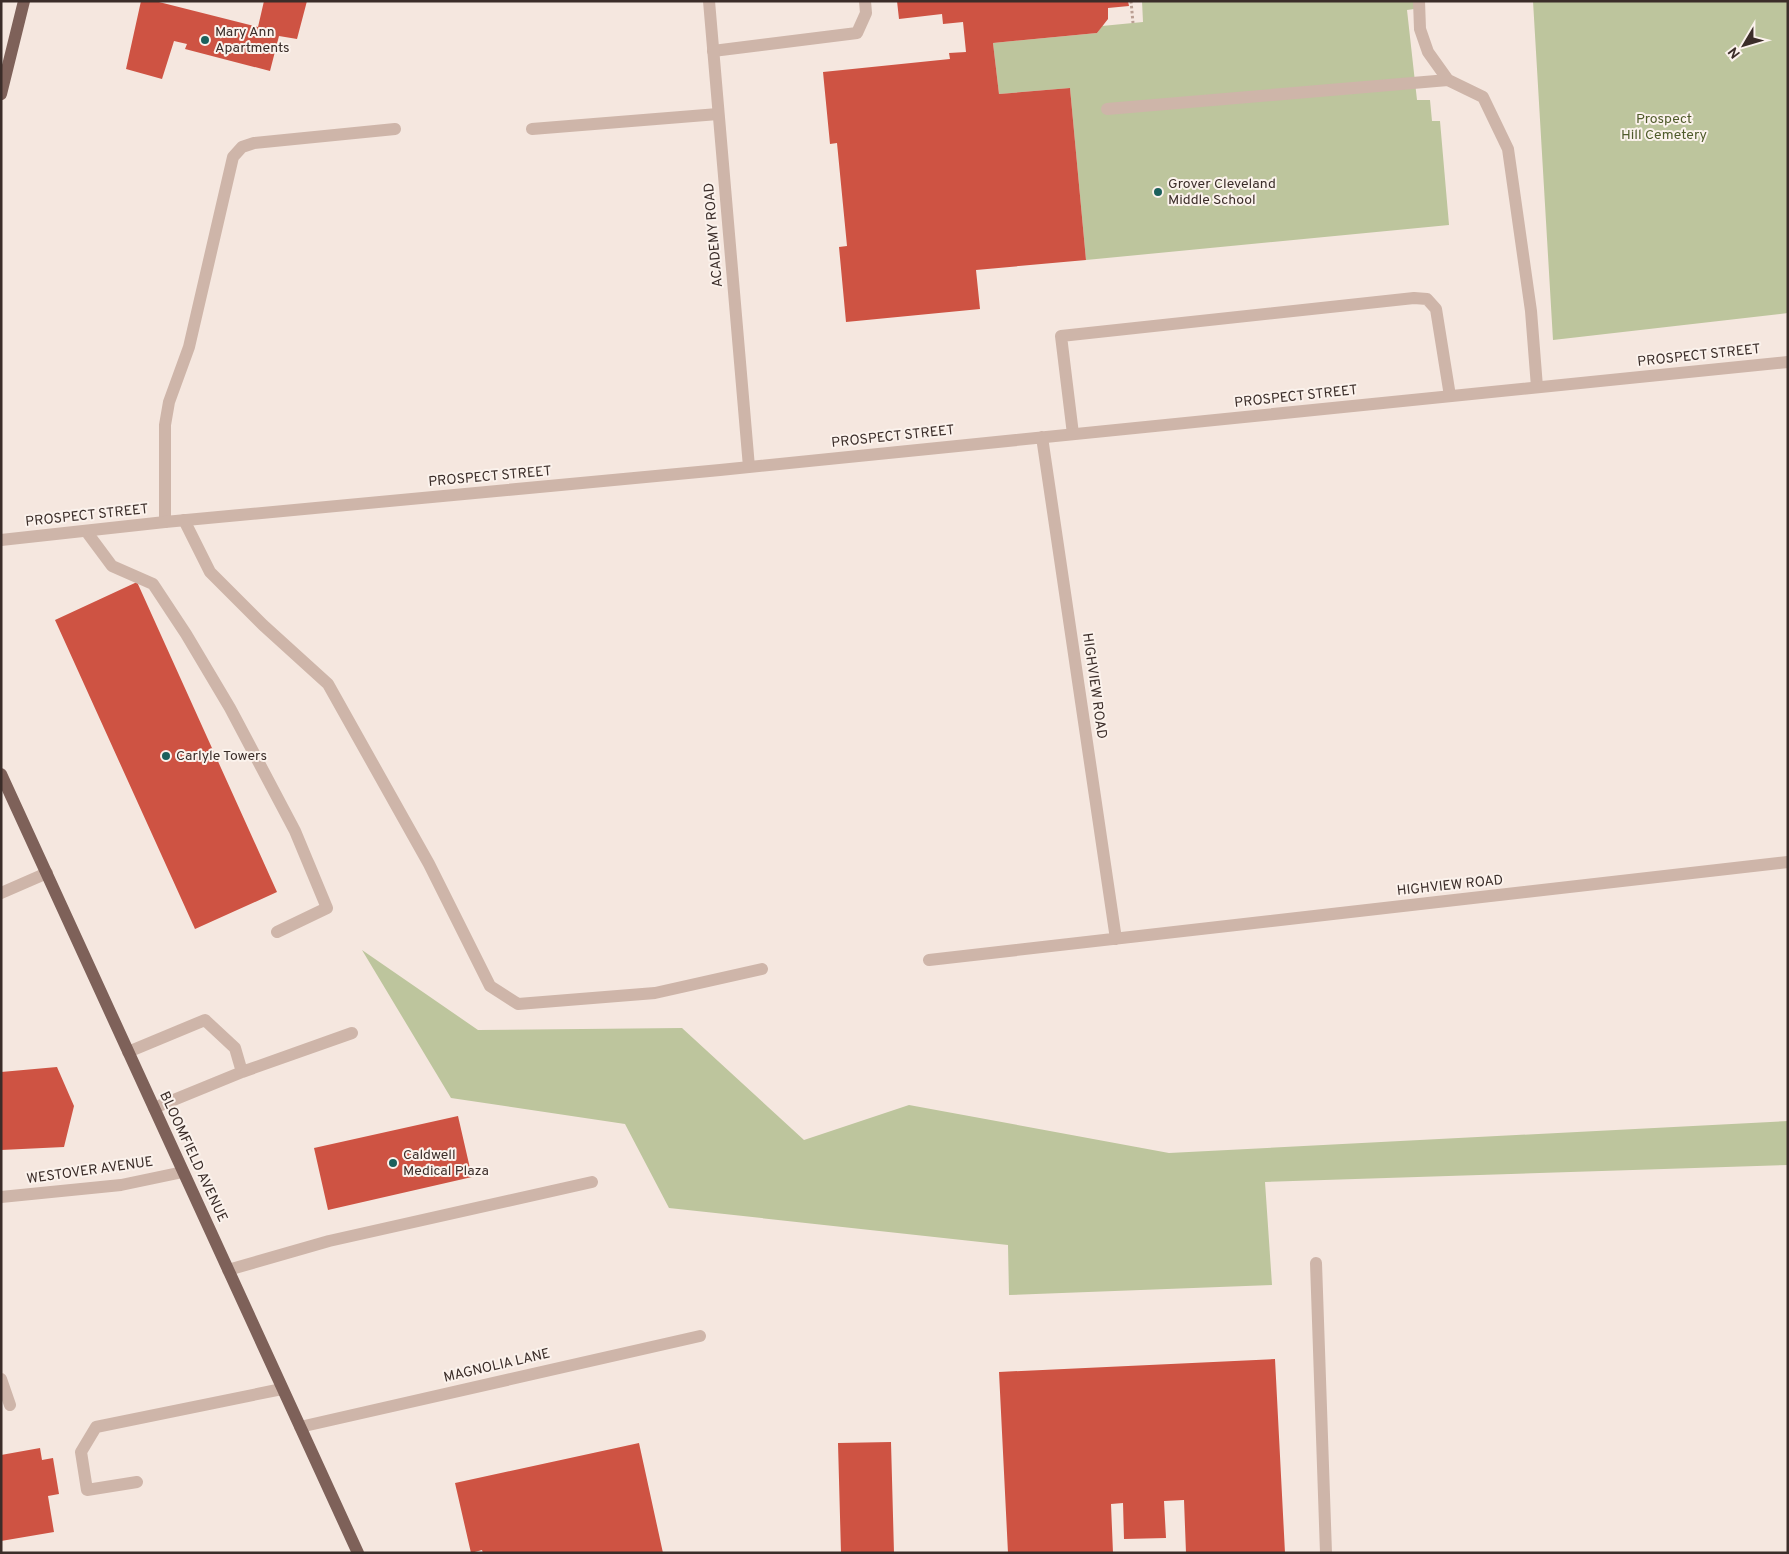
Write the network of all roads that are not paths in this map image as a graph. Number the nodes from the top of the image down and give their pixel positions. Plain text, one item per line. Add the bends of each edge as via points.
1 (24, 1) edge
2 (709, 1) edge
3 (864, 1) edge
4 (1419, 1) edge
5 (713, 51) junction
6 (1448, 80) junction
7 (1, 94) edge
8 (1107, 110) dead end
9 (718, 114) junction
10 (395, 129) dead end
11 (532, 129) dead end
12 (1788, 362) edge
13 (1538, 387) junction
14 (1450, 396) junction
15 (1073, 434) junction
16 (1042, 437) junction
17 (748, 467) junction
18 (184, 520) junction
19 (165, 522) junction
20 (86, 531) junction
21 (1, 540) edge
22 (1, 774) edge
23 (1788, 862) edge
24 (47, 873) junction
25 (1, 893) edge
26 (278, 932) dead end
27 (1116, 939) junction
28 (929, 960) dead end
29 (762, 968) dead end
30 (352, 1033) dead end
31 (128, 1052) junction
32 (242, 1072) junction
33 (154, 1108) junction
34 (183, 1172) junction
35 (592, 1182) dead end
36 (1, 1197) edge
37 (1316, 1263) dead end
38 (228, 1270) junction
39 (700, 1336) dead end
40 (1, 1379) edge
41 (282, 1389) junction
42 (10, 1405) dead end
43 (300, 1427) junction
44 (137, 1482) dead end
45 (358, 1553) edge
46 (1326, 1553) edge

1 - 7 main road
2 - 5 street, ACADEMY ROAD
3 - 5 street via 866,13 857,33
4 - 6 street via 1420,28 1428,52
5 - 9 street, ACADEMY ROAD
6 - 8 street
6 - 13 street via 1483,96 1508,150 1531,311
9 - 11 street
9 - 17 street, ACADEMY ROAD
10 - 19 street via 254,143 242,147 233,157 189,346 169,402 165,424
12 - 13 street, PROSPECT STREET
13 - 14 street, PROSPECT STREET
14 - 15 street, PROSPECT STREET
14 - 15 street via 1436,309 1428,299 1414,298 1060,336
15 - 16 street, PROSPECT STREET
16 - 17 street, PROSPECT STREET
16 - 27 street, HIGHVIEW ROAD
17 - 18 street, PROSPECT STREET
18 - 19 street, PROSPECT STREET
18 - 29 street via 210,572 328,684 429,864 490,986 518,1004 655,993
19 - 20 street, PROSPECT STREET
20 - 21 street, PROSPECT STREET
20 - 26 street via 112,566 154,584 230,708 294,831 327,908
22 - 24 main road, BLOOMFIELD AVENUE
23 - 27 street, HIGHVIEW ROAD
24 - 25 street
24 - 31 main road, BLOOMFIELD AVENUE
27 - 28 street, HIGHVIEW ROAD
30 - 32 street
31 - 32 street via 205,1020 235,1048
31 - 33 main road, BLOOMFIELD AVENUE
32 - 33 street
33 - 34 main road, BLOOMFIELD AVENUE
34 - 36 street, WESTOVER AVENUE via 121,1185
34 - 38 main road, BLOOMFIELD AVENUE
35 - 38 street via 329,1242
37 - 46 street
38 - 41 main road, BLOOMFIELD AVENUE
39 - 43 street, MAGNOLIA LANE
40 - 42 street
41 - 43 main road, BLOOMFIELD AVENUE
41 - 44 street via 96,1427 80,1452 87,1490
43 - 45 main road, BLOOMFIELD AVENUE

